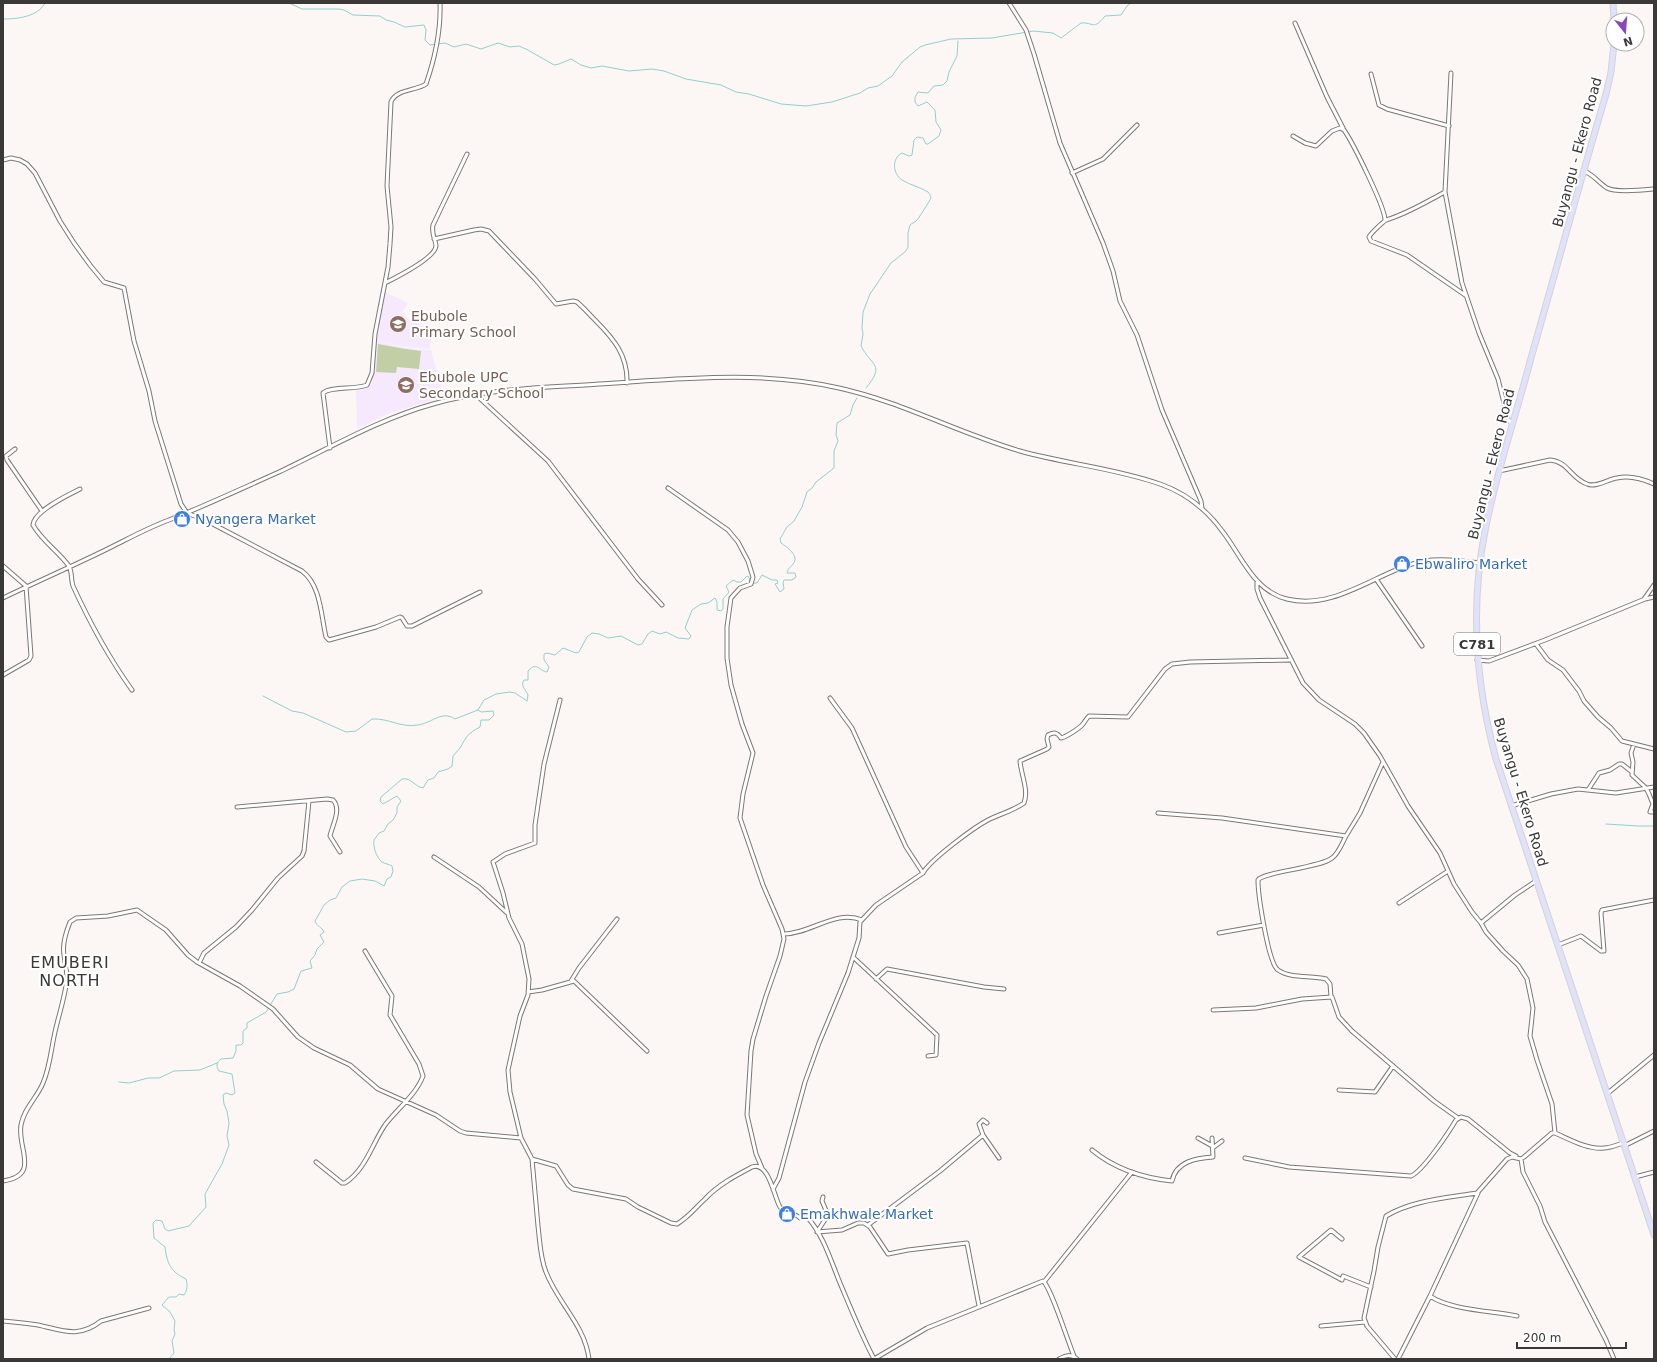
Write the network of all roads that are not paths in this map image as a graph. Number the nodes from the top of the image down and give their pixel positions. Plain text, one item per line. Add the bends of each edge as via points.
1 (440, 3) edge
2 (1009, 3) edge
3 (1295, 23) dead end
4 (1613, 52) edge
5 (1451, 73) dead end
6 (1371, 74) dead end
7 (1137, 124) dead end
8 (1449, 126) junction
9 (1343, 128) junction
10 (1293, 136) dead end
11 (467, 154) dead end
12 (3, 160) edge
13 (1584, 171) junction
14 (1072, 173) junction
15 (1654, 189) edge
16 (1445, 192) junction
17 (1385, 220) junction
18 (434, 239) junction
19 (385, 283) junction
20 (1465, 294) junction
21 (627, 383) junction
22 (475, 394) junction
23 (1512, 424) junction
24 (330, 448) junction
25 (15, 449) dead end
26 (1499, 471) junction
27 (1654, 484) edge
28 (668, 488) dead end
29 (80, 489) dead end
30 (1202, 508) junction
31 (42, 511) junction
32 (187, 514) junction
33 (1480, 563) junction
34 (3, 566) edge
35 (70, 567) junction
36 (1376, 579) junction
37 (1257, 582) junction
38 (1654, 585) edge
39 (26, 586) junction
40 (480, 592) dead end
41 (3, 598) edge
42 (1654, 598) edge
43 (1644, 600) junction
44 (662, 605) dead end
45 (1536, 644) junction
46 (1422, 646) dead end
47 (1290, 660) junction
48 (1477, 660) junction
49 (3, 675) edge
50 (132, 690) dead end
51 (830, 698) dead end
52 (560, 700) dead end
53 (1634, 744) junction
54 (1654, 749) edge
55 (1383, 762) junction
56 (1632, 772) junction
57 (1654, 787) edge
58 (1646, 788) junction
59 (1588, 790) junction
60 (309, 801) junction
61 (1512, 806) junction
62 (237, 807) dead end
63 (1654, 812) edge
64 (1158, 813) dead end
65 (1346, 836) junction
66 (340, 852) dead end
67 (434, 857) dead end
68 (1448, 871) junction
69 (923, 873) junction
70 (1536, 881) junction
71 (1654, 900) edge
72 (1399, 903) dead end
73 (507, 913) junction
74 (617, 919) dead end
75 (862, 920) junction
76 (1481, 923) junction
77 (1264, 925) junction
78 (1219, 933) dead end
79 (784, 934) junction
80 (1558, 945) junction
81 (365, 951) dead end
82 (853, 957) junction
83 (199, 963) junction
84 (876, 979) junction
85 (571, 981) junction
86 (1004, 989) dead end
87 (528, 992) junction
88 (1331, 997) junction
89 (1213, 1010) dead end
90 (647, 1051) dead end
91 (1654, 1055) edge
92 (928, 1056) dead end
93 (1393, 1066) junction
94 (1339, 1090) dead end
95 (1608, 1093) junction
96 (405, 1101) junction
97 (1458, 1118) junction
98 (987, 1123) dead end
99 (1654, 1131) edge
100 (1555, 1133) junction
101 (983, 1136) junction
102 (522, 1138) junction
103 (1198, 1138) dead end
104 (1212, 1138) dead end
105 (1222, 1141) dead end
106 (1623, 1145) junction
107 (1214, 1147) junction
108 (1092, 1150) dead end
109 (999, 1158) dead end
110 (1245, 1158) dead end
111 (532, 1159) junction
112 (1521, 1159) junction
113 (316, 1162) dead end
114 (762, 1168) junction
115 (1132, 1172) junction
116 (1654, 1172) edge
117 (1635, 1177) junction
118 (3, 1181) edge
119 (773, 1189) junction
120 (1478, 1192) junction
121 (823, 1197) dead end
122 (868, 1225) junction
123 (817, 1232) junction
124 (1654, 1235) edge
125 (1342, 1239) dead end
126 (1044, 1282) junction
127 (1370, 1287) junction
128 (1430, 1296) junction
129 (980, 1306) junction
130 (149, 1308) dead end
131 (1517, 1316) dead end
132 (3, 1321) edge
133 (1365, 1322) junction
134 (1321, 1326) dead end
135 (1074, 1356) junction
136 (589, 1359) edge
137 (873, 1359) edge
138 (1059, 1359) edge
139 (1077, 1359) edge
140 (1395, 1359) edge
141 (1398, 1359) edge
142 (1614, 1359) edge

1 - 19 street via 436,44 426,84 398,94 391,102 387,186 391,227
2 - 14 street via 1028,35 1058,138
3 - 9 street via 1326,97
4 - 13 main road, Buyangu - Ekero Road / C781 via 1609,84
5 - 8 street
6 - 8 street via 1379,105
7 - 14 street via 1103,158
8 - 16 street
9 - 10 street via 1335,129 1316,146
9 - 17 street via 1382,208
11 - 18 street via 433,225
12 - 32 street via 11,158 27,164 35,173 60,221 84,258 104,282 124,288 155,421 181,504
13 - 15 street via 1612,190
13 - 23 main road, Buyangu - Ekero Road / C781
14 - 30 street via 1108,255 1120,301 1137,335 1162,410
16 - 17 street via 1399,216
16 - 20 street
17 - 20 street via 1370,234 1370,240 1407,255
18 - 19 street via 436,248 428,257
18 - 21 street via 474,230 489,231 556,304 577,302 608,334 616,343 624,360
19 - 24 street via 376,327 372,373 367,385 323,393
20 - 23 street via 1498,379 1508,419
21 - 22 street via 502,390
21 - 30 street via 762,378 830,386 875,398 1024,452 1162,484
22 - 24 street via 445,400 390,418
22 - 44 street via 548,461 638,579
23 - 26 main road, Buyangu - Ekero Road / C781
24 - 32 street
25 - 31 street via 6,456 7,460
26 - 27 street via 1550,460 1563,463 1570,474 1588,485 1619,477 1631,477
26 - 33 main road, Buyangu - Ekero Road / C781
28 - 79 street via 728,530 738,542 753,573 751,584 740,588 731,598 727,627 727,658 731,685 753,753 740,818 763,885
29 - 31 street
30 - 37 street
31 - 35 street via 34,518 33,525
32 - 35 street via 152,527
32 - 40 street via 207,521 309,577 315,589 326,637 329,640 376,627 400,617 407,626 412,626
33 - 36 street via 1424,561
33 - 48 main road, Buyangu - Ekero Road / C781
34 - 39 street
35 - 39 street
35 - 50 street via 70,578 96,633
36 - 37 street via 1331,598 1307,601 1289,600 1278,596
36 - 46 street
37 - 47 street via 1260,598
38 - 43 street
39 - 41 street
39 - 49 street via 31,658
42 - 43 street
43 - 45 street
45 - 48 street via 1489,661
45 - 53 street via 1548,660 1563,670 1598,718 1622,741
47 - 55 street via 1306,687 1329,708 1360,728
47 - 69 street via 1172,664 1165,669 1128,717 1089,716 1066,738 1061,738 1054,732 1048,735 1047,750 1020,761 1026,790 1024,803 978,825 936,858
48 - 61 main road, Buyangu - Ekero Road / C781 via 1488,728
51 - 69 street via 852,728 906,847
52 - 73 street via 544,764 535,825 536,843 505,854 493,862
53 - 54 street
53 - 56 street via 1631,753
55 - 65 street via 1360,813
55 - 68 street via 1408,806 1440,853
56 - 58 street
56 - 59 street via 1619,764 1599,773
57 - 58 street
58 - 59 street via 1616,793
58 - 63 street via 1652,801 1650,812
59 - 61 street via 1578,789 1551,794
60 - 62 street
60 - 66 street via 331,799 336,804 336,816 330,836
60 - 83 street via 302,856 278,878 236,927 204,953
61 - 70 main road, Buyangu - Ekero Road / C781
64 - 65 street via 1222,818
65 - 77 street via 1336,854 1330,859 1259,878
67 - 73 street via 479,887
68 - 72 street
68 - 76 street
69 - 75 street via 876,905
70 - 76 street
70 - 80 main road, Buyangu - Ekero Road / C781
71 - 80 street via 1602,910 1604,951 1580,936
73 - 87 street via 522,944 528,969
74 - 85 street
75 - 79 street via 843,918
75 - 82 street
76 - 100 street via 1527,979 1533,1008 1530,1036 1552,1104
77 - 78 street
77 - 88 street via 1270,956 1276,968 1292,975 1326,979 1330,984
79 - 114 street via 780,956 753,1039 749,1069 747,1115
80 - 95 main road, Buyangu - Ekero Road / C781
81 - 96 street via 392,996 390,1015 423,1073 418,1086
82 - 84 street
82 - 119 street via 805,1082 780,1178
83 - 96 street via 234,982 265,1004 298,1037 314,1048 350,1065 374,1087
83 - 118 street via 188,955 166,930 137,910 108,916 76,918 70,922 64,948 66,986 53,1047 44,1081 24,1114 21,1127 24,1169 21,1175
84 - 86 street via 886,969
84 - 92 street via 937,1035 936,1055
85 - 87 street
85 - 90 street via 575,981 585,990
87 - 102 street via 516,1029 508,1070 510,1092
88 - 89 street via 1302,999 1256,1008
88 - 93 street via 1338,1016 1344,1023
91 - 95 street
93 - 94 street via 1375,1092
93 - 97 street
95 - 106 main road, Buyangu - Ekero Road / C781
96 - 102 street via 436,1115 466,1133
96 - 113 street via 385,1126 363,1164 345,1183 340,1182
97 - 110 street via 1426,1162 1411,1176 1289,1167
97 - 112 street via 1468,1119
98 - 101 street via 983,1120 979,1124
99 - 106 street
100 - 106 street via 1599,1148
100 - 112 street via 1550,1134
101 - 109 street
101 - 122 street
102 - 111 street
103 - 107 street
104 - 107 street
105 - 107 street
106 - 117 main road, Buyangu - Ekero Road / C781
107 - 115 street via 1213,1157 1186,1162 1172,1181
108 - 115 street via 1106,1161
111 - 114 street via 556,1166 573,1189 626,1199 677,1224 734,1176 754,1166
111 - 136 street via 542,1259 553,1287 586,1344
112 - 120 street via 1507,1159
112 - 142 street via 1523,1172 1540,1206 1550,1234
114 - 119 street
115 - 126 street
116 - 117 street
117 - 124 main road, Buyangu - Ekero Road / C781
119 - 123 street via 784,1211 800,1218 806,1217
120 - 127 street via 1436,1198 1386,1216
120 - 128 street
121 - 123 street via 822,1201 828,1215
122 - 123 street via 860,1222 842,1230
122 - 129 street via 888,1254 967,1243
123 - 137 street
125 - 127 street via 1331,1230 1299,1257 1342,1280 1343,1276
126 - 129 street
126 - 135 street via 1054,1301
127 - 133 street
128 - 131 street via 1460,1307
128 - 141 street
129 - 137 street via 927,1328
130 - 132 street via 72,1332
133 - 134 street
133 - 140 street
135 - 138 street
135 - 139 street

